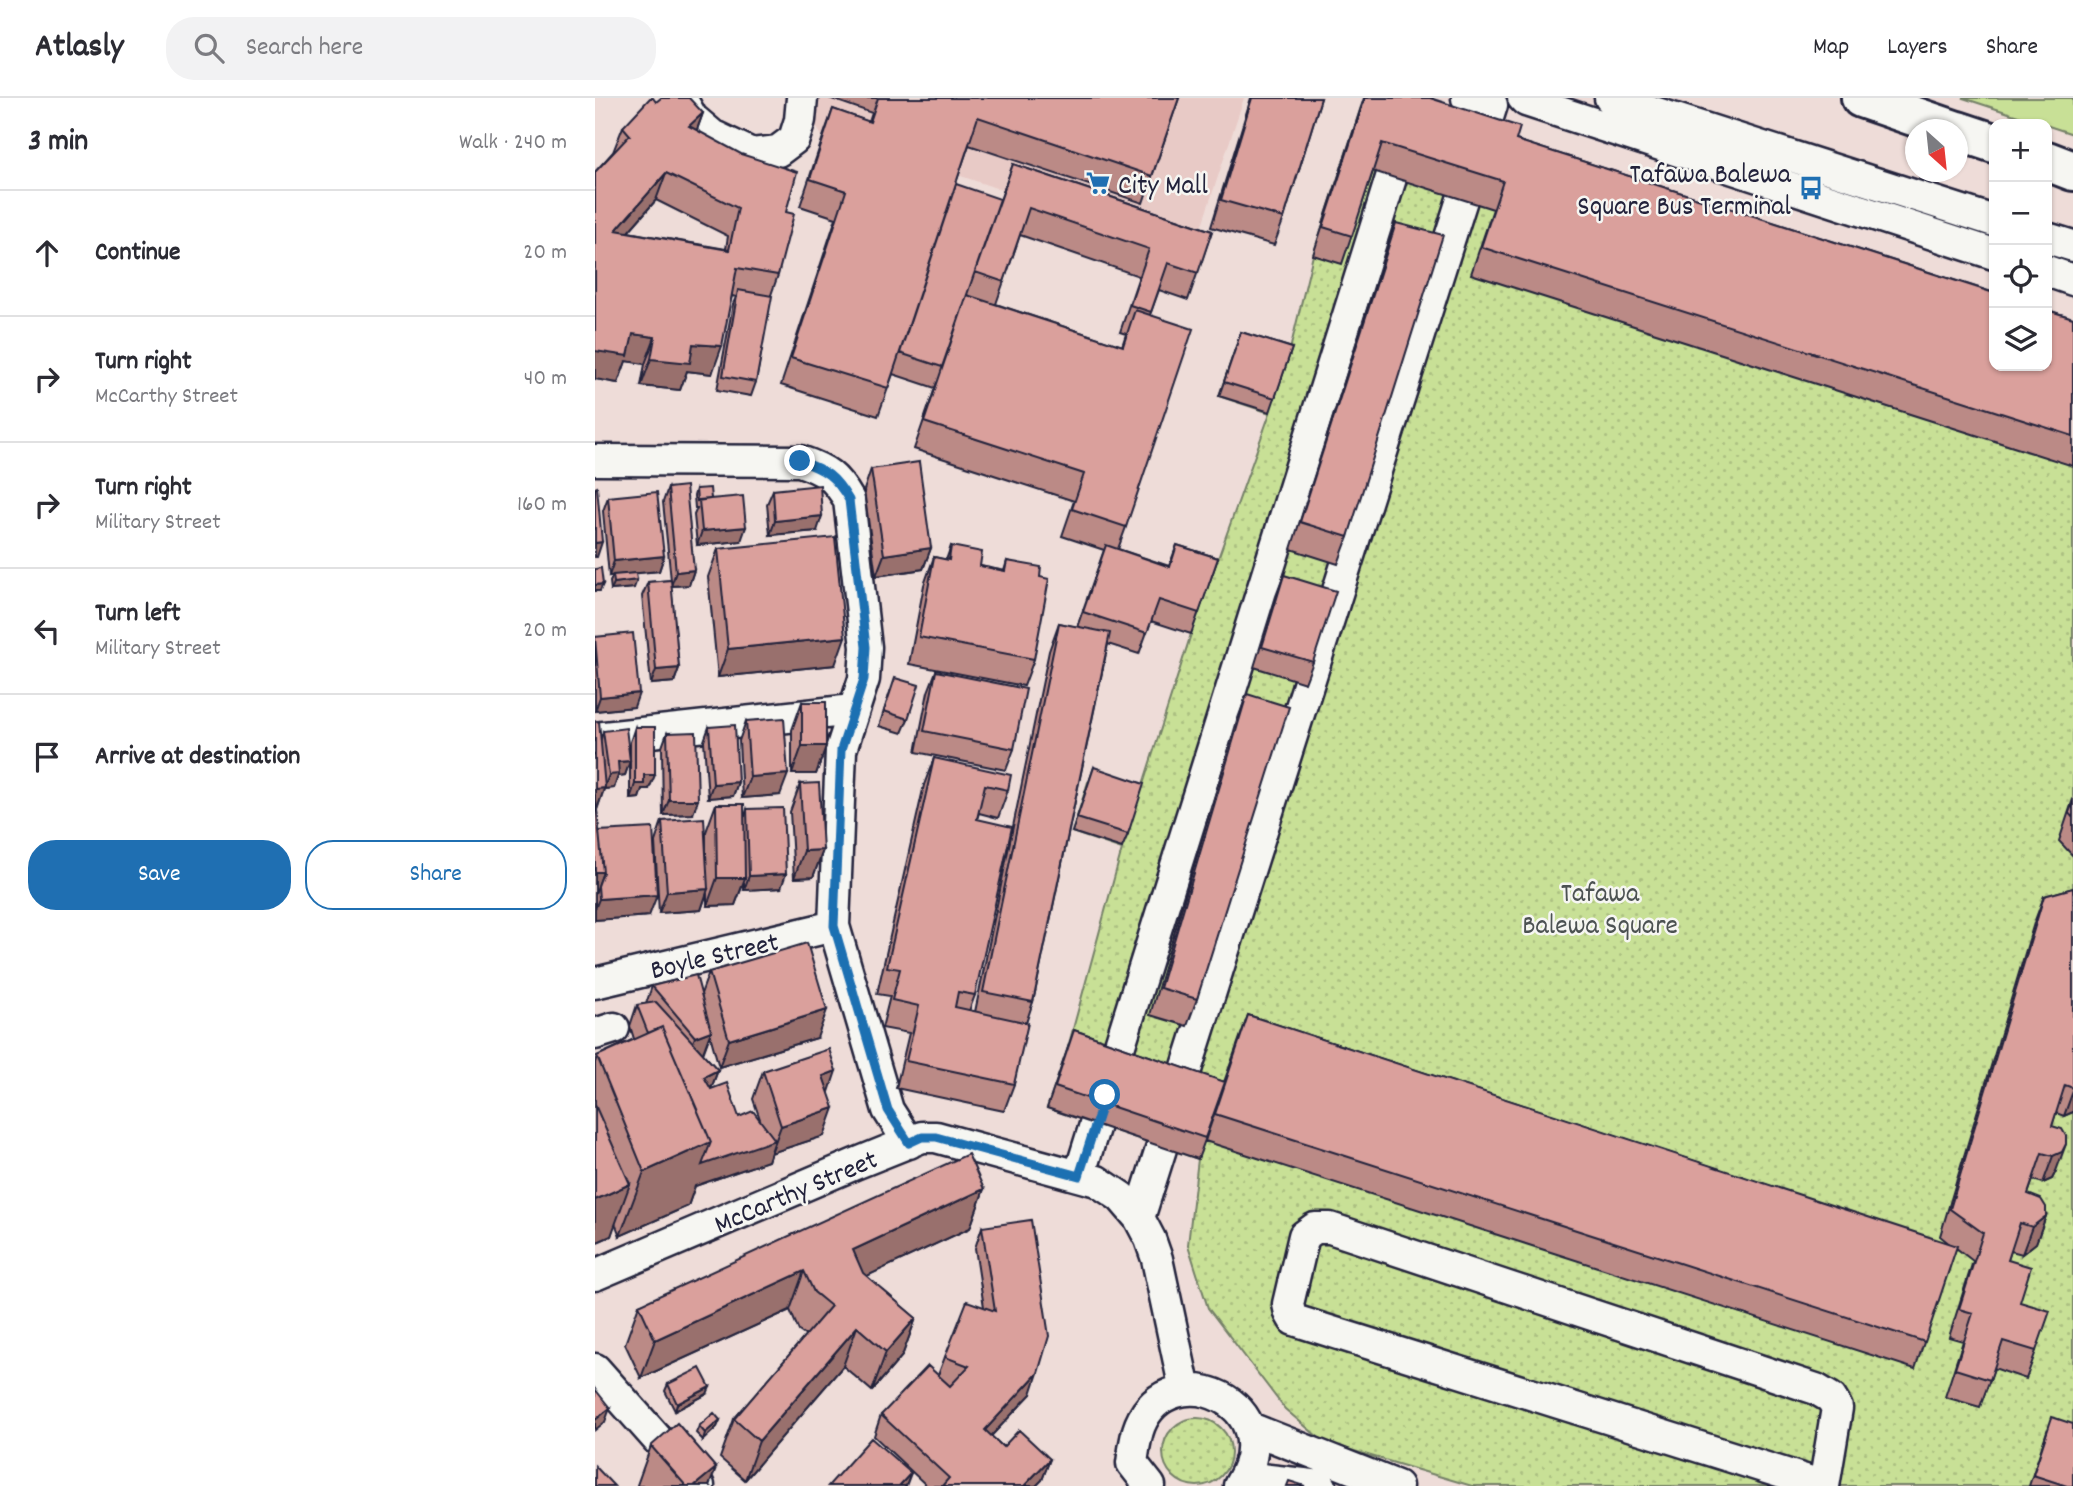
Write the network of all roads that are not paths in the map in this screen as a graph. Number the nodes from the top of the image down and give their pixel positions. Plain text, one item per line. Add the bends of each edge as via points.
1 (681, 98) edge
2 (802, 98) edge
3 (1416, 98) edge
4 (1467, 98) edge
5 (1523, 98) edge
6 (1610, 98) edge
7 (1861, 98) edge
8 (1923, 119) edge
9 (1968, 134) edge
10 (1989, 141) edge
11 (2052, 163) edge
12 (2073, 171) edge
13 (1989, 219) edge
14 (2052, 239) edge
15 (2073, 246) edge
16 (1989, 252) edge
17 (2052, 273) edge
18 (2073, 280) edge
19 (595, 460) edge
20 (853, 710) junction
21 (595, 738) edge
22 (834, 926) junction
23 (595, 983) edge
24 (909, 1143) junction
25 (1079, 1176) junction
26 (1139, 1218) junction
27 (595, 1275) edge
28 (595, 1369) edge
29 (1185, 1390) junction
30 (1250, 1428) junction
31 (1133, 1478) edge
32 (1242, 1481) edge
33 (699, 1486) edge
34 (1321, 1486) edge
35 (1397, 1486) edge
36 (1824, 1486) edge

1 - 2 street via 692,118 712,135 752,154 778,151 794,139
3 - 25 street
4 - 26 street via 1492,104
5 - 16 street
6 - 13 street
7 - 8 main road
9 - 10 main road
11 - 12 main road
14 - 15 street
17 - 18 street
19 - 20 street via 800,461 823,469 838,482 849,500 866,647 864,679
20 - 21 street
20 - 22 street via 841,750
22 - 23 street, Boyle Street
22 - 24 street via 888,1110
24 - 25 street, McCarthy Street via 936,1137
24 - 27 street, McCarthy Street
25 - 26 street, McCarthy Street via 1113,1192
26 - 29 street, McCarthy Street via 1157,1259
28 - 33 street
29 - 30 street via 1224,1397 1240,1410
29 - 31 street via 1151,1408 1140,1424
30 - 32 street via 1253,1448
30 - 35 street
32 - 34 street
36 - 36 street via 1837,1408 1816,1389 1330,1228 1315,1228 1304,1237 1288,1304 1294,1320

